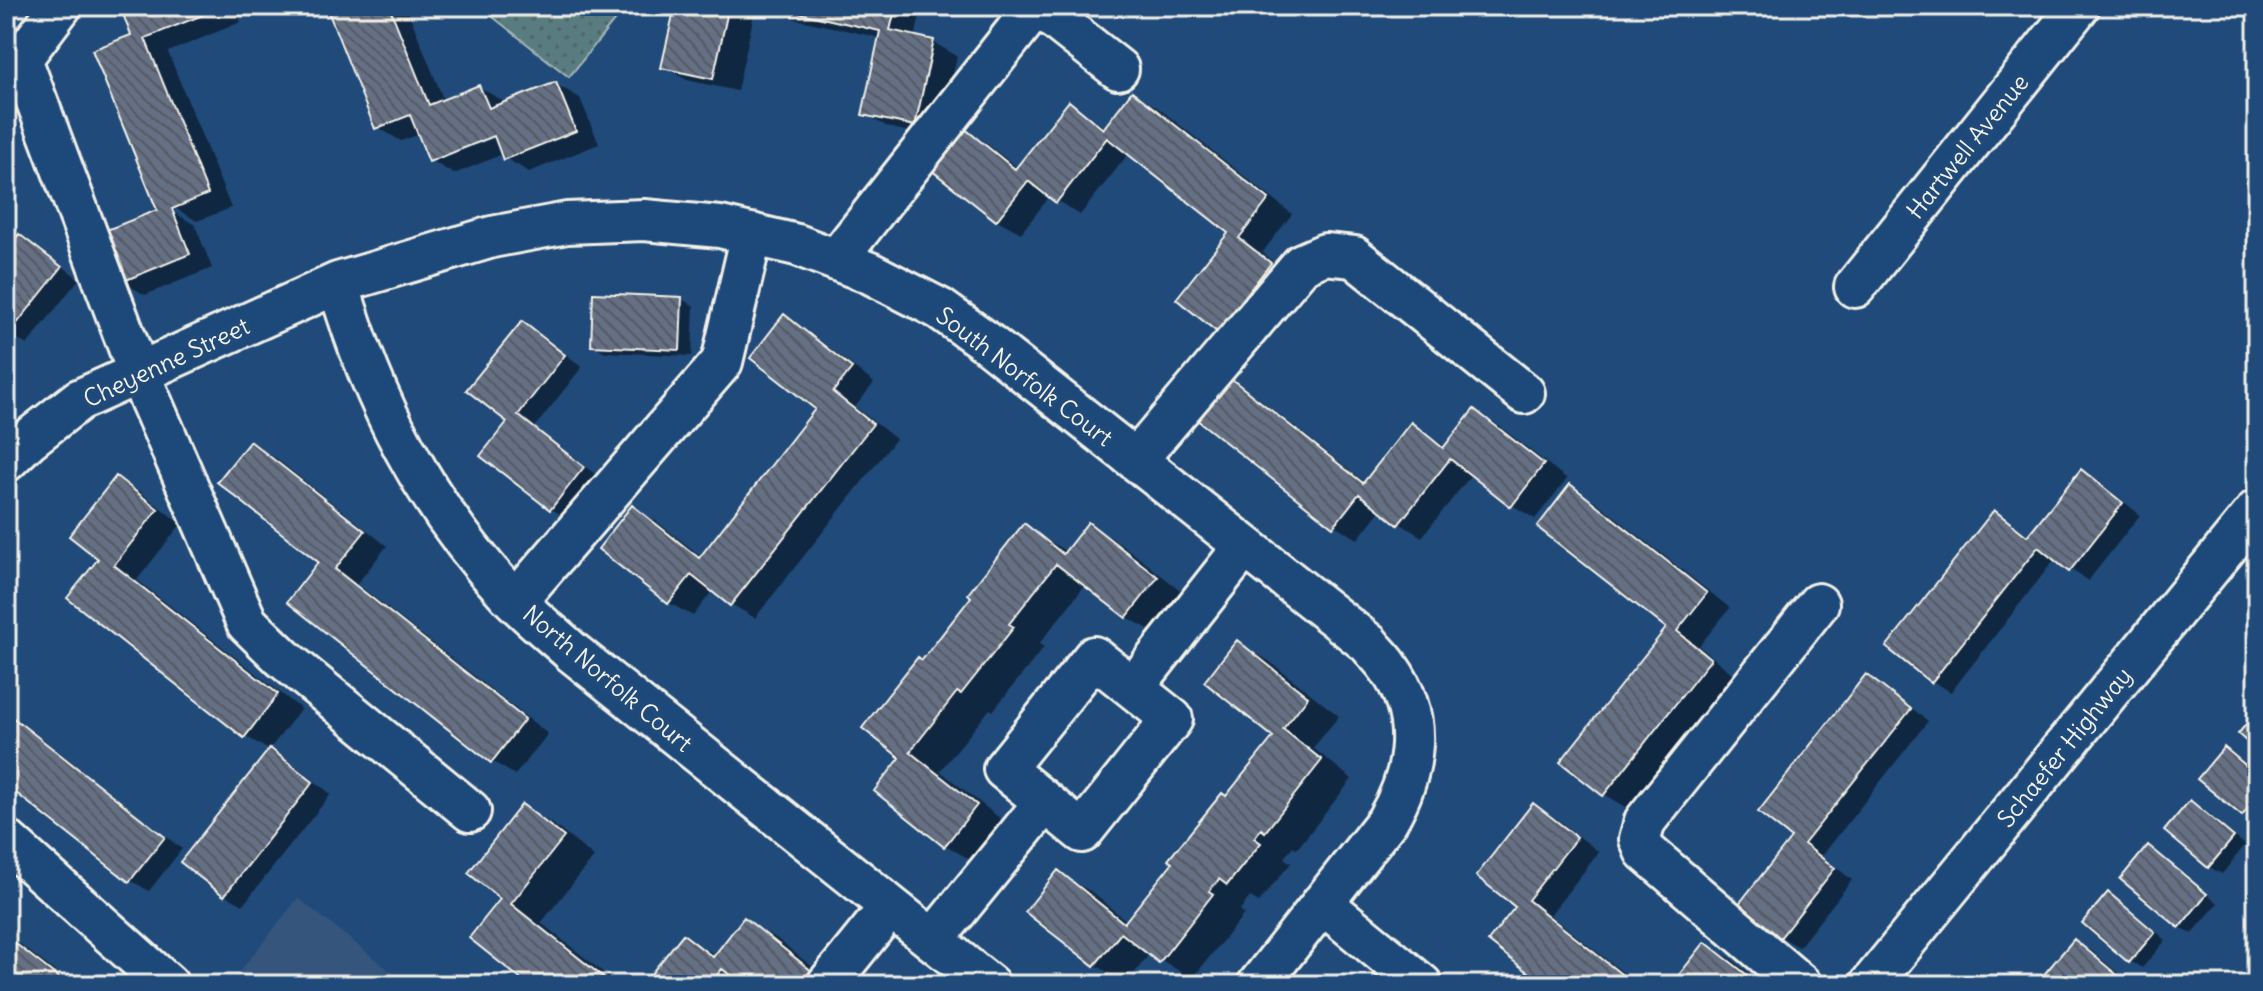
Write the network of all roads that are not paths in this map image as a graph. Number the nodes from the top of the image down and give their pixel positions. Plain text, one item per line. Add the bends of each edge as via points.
1 (61, 6) edge
2 (1037, 6) edge
3 (2079, 6) edge
4 (1118, 69) dead end
5 (14, 73) edge
6 (752, 234) junction
7 (836, 260) junction
8 (338, 283) junction
9 (1855, 287) dead end
10 (139, 374) junction
11 (1524, 393) dead end
12 (1136, 460) junction
13 (6, 461) edge
14 (2257, 510) edge
15 (1244, 547) junction
16 (516, 601) junction
17 (1818, 604) dead end
18 (1133, 688) junction
19 (1045, 802) junction
20 (470, 811) dead end
21 (6, 840) edge
22 (1322, 903) junction
23 (890, 907) junction
24 (933, 940) junction
25 (1398, 977) edge
26 (168, 985) edge
27 (827, 985) edge
28 (989, 985) edge
29 (1258, 985) edge
30 (1801, 985) edge
31 (1870, 985) edge

1 - 5 street
2 - 4 street
2 - 7 street
3 - 9 street, Hartwell Avenue
5 - 10 street
6 - 7 street, South Norfolk Court
6 - 8 street, South Norfolk Court via 644,220 567,223 492,237
6 - 16 street via 722,362
7 - 12 street, South Norfolk Court via 940,309
8 - 10 street, Cheyenne Street
8 - 16 street, North Norfolk Court via 372,384 409,460 455,531
10 - 13 street, Cheyenne Street via 79,400
10 - 20 street via 247,623
11 - 12 street via 1354,257 1325,254 1302,264
12 - 15 street, South Norfolk Court
14 - 31 street, Schaefer Highway
15 - 18 street
15 - 22 street, South Norfolk Court via 1369,644 1390,668 1411,721 1412,753 1400,800
16 - 23 street, North Norfolk Court via 572,652
17 - 30 street via 1645,821 1640,839 1645,851
18 - 19 street via 1172,719 1082,832
18 - 19 street via 1094,657 1004,769
19 - 24 street
21 - 26 street
22 - 25 street
22 - 29 street
23 - 24 street, North Norfolk Court
23 - 27 street
24 - 28 street, North Norfolk Court

